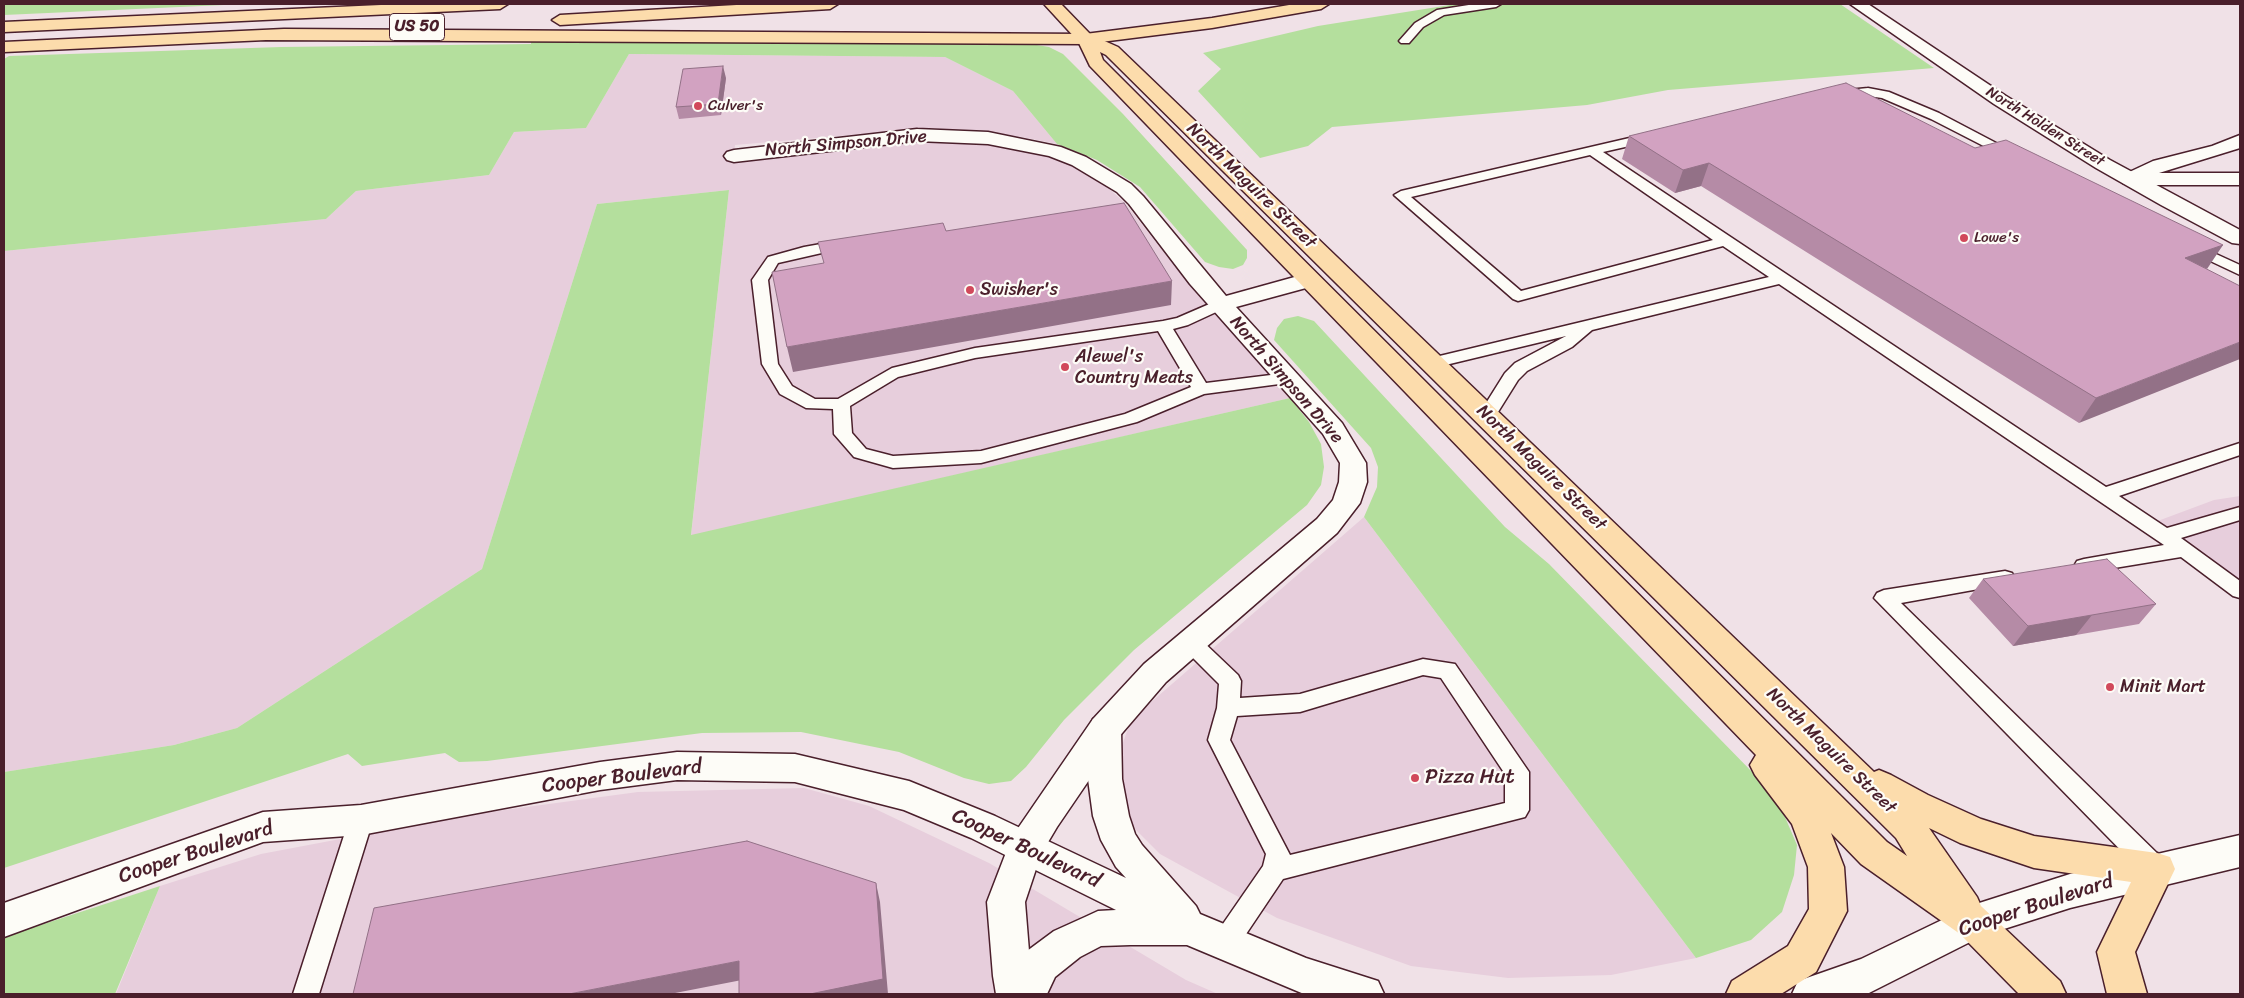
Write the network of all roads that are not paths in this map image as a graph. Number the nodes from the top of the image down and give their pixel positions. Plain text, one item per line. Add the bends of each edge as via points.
1 (384, 4) edge
2 (500, 4) edge
3 (830, 4) edge
4 (1321, 4) edge
5 (1496, 4) edge
6 (1858, 4) edge
7 (1055, 7) edge
8 (294, 14) junction
9 (4, 27) edge
10 (267, 35) junction
11 (1085, 39) junction
12 (1405, 41) dead end
13 (4, 47) edge
14 (1828, 96) edge
15 (1668, 133) edge
16 (2240, 141) edge
17 (1594, 152) junction
18 (734, 156) dead end
19 (2023, 160) edge
20 (2130, 179) junction
21 (2240, 179) edge
22 (2240, 238) edge
23 (859, 241) edge
24 (1725, 241) junction
25 (2184, 243) edge
26 (2240, 271) edge
27 (1782, 279) junction
28 (1310, 280) junction
29 (1222, 304) junction
30 (1163, 326) junction
31 (1586, 326) junction
32 (1433, 364) junction
33 (1287, 378) junction
34 (1201, 389) junction
35 (841, 404) junction
36 (1487, 416) junction
37 (2240, 449) edge
38 (2103, 495) junction
39 (2240, 513) edge
40 (2164, 536) junction
41 (2184, 550) junction
42 (2068, 568) edge
43 (2029, 574) edge
44 (2240, 591) edge
45 (1190, 642) junction
46 (1718, 694) junction
47 (1228, 708) junction
48 (1105, 730) junction
49 (1848, 768) junction
50 (361, 820) junction
51 (1025, 848) junction
52 (2240, 851) edge
53 (2157, 869) junction
54 (1275, 870) junction
55 (4, 920) edge
56 (1972, 922) junction
57 (1192, 929) junction
58 (1225, 943) junction
59 (306, 994) edge
60 (1016, 994) edge
61 (1027, 994) edge
62 (1364, 994) edge
63 (1746, 994) edge
64 (1812, 994) edge
65 (2046, 994) edge
66 (2128, 994) edge

1 - 8 main road
2 - 8 main road, US 50
3 - 10 main road, US 50
4 - 11 main road via 1212,23
5 - 12 lane via 1441,12 1418,25
6 - 20 street, North Holden Street via 2000,100
7 - 11 main road, North Maguire Street
8 - 9 main road, US 50
10 - 11 main road
10 - 13 main road, US 50
11 - 28 main road, North Maguire Street via 1096,62
11 - 32 main road, North Maguire Street via 1112,51
14 - 19 lane via 1868,92 1885,95
15 - 17 lane
16 - 20 street via 2219,150 2160,165
17 - 24 lane
17 - 24 lane via 1401,195 1518,296
18 - 29 street, North Simpson Drive via 917,135 988,138 1054,151 1124,188 1130,205
20 - 21 street
20 - 22 street, North Holden Street
23 - 35 lane via 772,260 760,280 770,364 786,390 812,404
24 - 27 lane
25 - 26 lane
27 - 31 lane
27 - 38 lane
28 - 29 street
28 - 46 main road, North Maguire Street
29 - 30 lane via 1182,322
29 - 33 street, North Simpson Drive
30 - 34 lane
30 - 35 lane via 974,353 892,373
31 - 32 lane
31 - 36 lane via 1566,344 1521,367 1511,376
32 - 36 main road, North Maguire Street
33 - 34 lane
33 - 45 street, North Simpson Drive via 1333,429 1354,464 1353,482 1346,503 1327,526
34 - 35 lane via 1131,418 981,457 893,462 860,453 842,434
36 - 49 main road, North Maguire Street
37 - 38 lane
38 - 40 lane
39 - 40 lane
40 - 41 lane
41 - 42 lane
41 - 44 lane
43 - 53 lane via 1884,598
45 - 47 lane via 1230,681
45 - 48 street, North Simpson Drive via 1154,673
46 - 56 main road, North Maguire Street via 1874,853
46 - 63 main road via 1770,771 1807,816 1826,867 1828,911 1802,959
47 - 54 lane via 1219,740 1278,854
47 - 54 lane via 1300,703 1423,667 1447,670 1518,772 1517,810
48 - 51 street, North Simpson Drive
48 - 57 street via 1105,779 1119,840
49 - 53 main road via 1916,806 1973,832 2034,852
49 - 56 main road, North Maguire Street via 1908,827
50 - 51 street, Cooper Boulevard via 600,776 658,769 687,766 794,768 909,796
50 - 55 street, Cooper Boulevard via 263,827
50 - 59 lane
51 - 57 street, Cooper Boulevard
51 - 60 street, North Simpson Drive via 1006,902
52 - 53 street, Cooper Boulevard
53 - 56 street, Cooper Boulevard via 2070,891
53 - 66 main road via 2116,952
54 - 58 lane
56 - 64 street, Cooper Boulevard via 1869,975
56 - 65 main road, North Maguire Street
57 - 58 street, Cooper Boulevard
57 - 61 street via 1098,928 1067,944 1041,964
58 - 62 street, Cooper Boulevard via 1305,976

